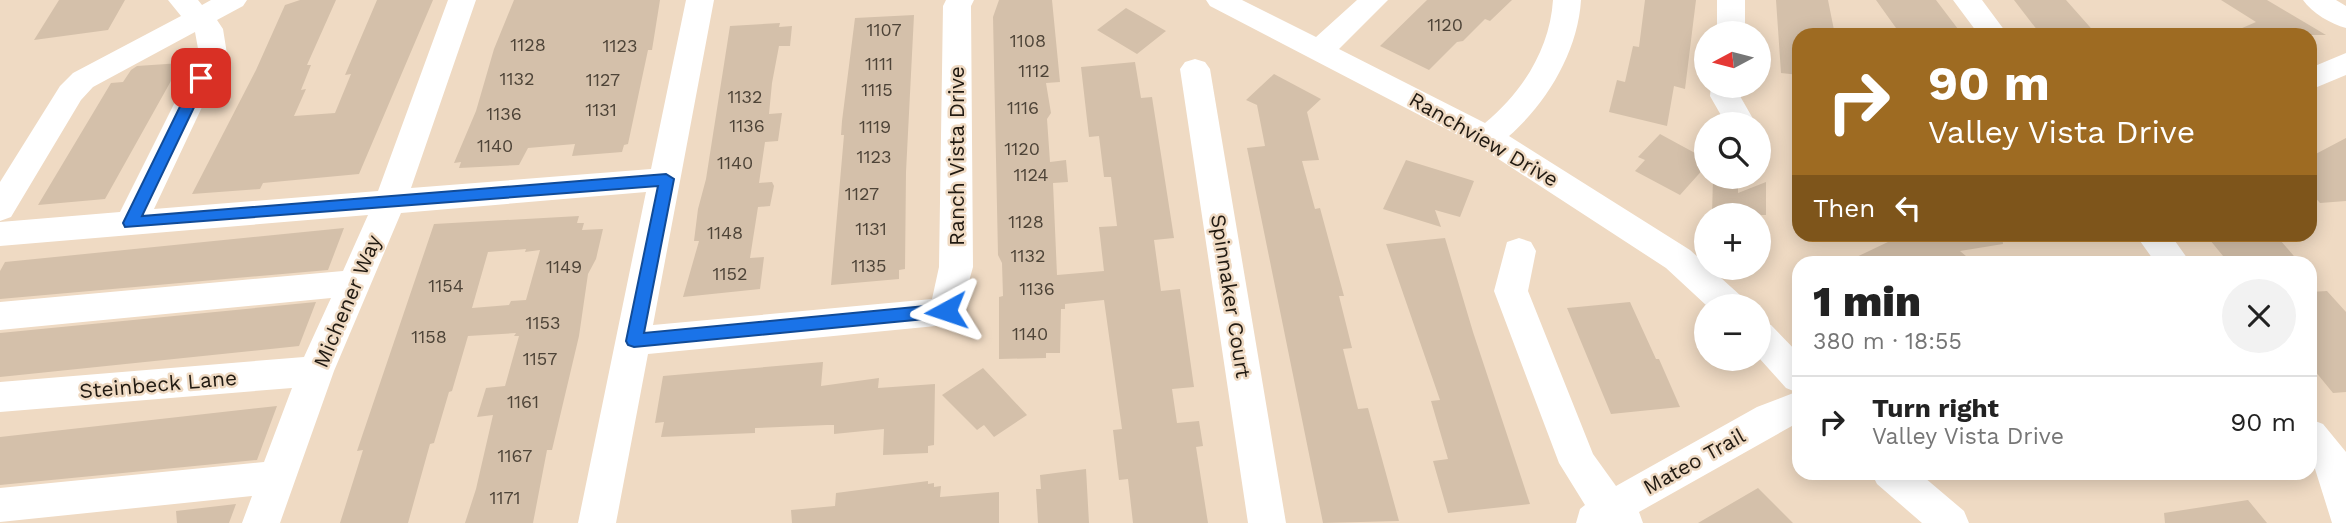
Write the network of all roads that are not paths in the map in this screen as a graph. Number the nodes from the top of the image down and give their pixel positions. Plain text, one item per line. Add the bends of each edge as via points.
1 (233, 0) edge
2 (461, 0) edge
3 (700, 0) edge
4 (960, 0) edge
5 (1220, 0) edge
6 (1374, 0) edge
7 (1567, 0) edge
8 (1731, 0) edge
9 (1967, 0) edge
10 (2317, 0) edge
11 (190, 9) edge
12 (2346, 19) edge
13 (1731, 21) edge
14 (1989, 28) edge
15 (1321, 49) junction
16 (2346, 63) edge
17 (1195, 69) dead end
18 (2317, 77) edge
19 (1488, 137) junction
20 (666, 179) junction
21 (390, 202) junction
22 (0, 209) edge
23 (131, 223) junction
24 (0, 234) edge
25 (2157, 242) edge
26 (1519, 251) dead end
27 (2168, 256) edge
28 (354, 283) junction
29 (1716, 294) edge
30 (0, 316) edge
31 (634, 341) junction
32 (1771, 348) edge
33 (1792, 370) edge
34 (316, 371) junction
35 (0, 397) edge
36 (1792, 409) edge
37 (2317, 444) edge
38 (277, 477) junction
39 (1899, 480) edge
40 (0, 505) edge
41 (2346, 512) edge
42 (1608, 518) edge
43 (261, 523) edge
44 (597, 523) edge
45 (1267, 523) edge
46 (1950, 523) edge

1 - 11 street
2 - 21 street, Michener Way
3 - 20 street
4 - 31 street, Ranch Vista Drive via 956,267 946,311
5 - 15 street, Ranchview Drive
6 - 15 street
7 - 19 street via 1567,13 1549,61 1519,108
8 - 13 street
9 - 14 street
10 - 12 street
11 - 22 street via 70,93
11 - 23 street via 209,29 213,54
15 - 19 street, Ranchview Drive
16 - 18 street
17 - 45 street, Spinnaker Court
19 - 29 street, Ranchview Drive via 1678,259
20 - 21 street
20 - 31 street
21 - 23 street
21 - 28 street, Michener Way
23 - 24 street
25 - 27 street
26 - 42 street via 1511,291 1577,463
28 - 30 street
28 - 34 street, Michener Way
31 - 44 street
32 - 33 street
34 - 35 street, Steinbeck Lane
34 - 38 street, Michener Way
36 - 42 street, Mateo Trail
37 - 41 street via 2332,462
38 - 40 street
38 - 43 street, Michener Way
39 - 46 street

